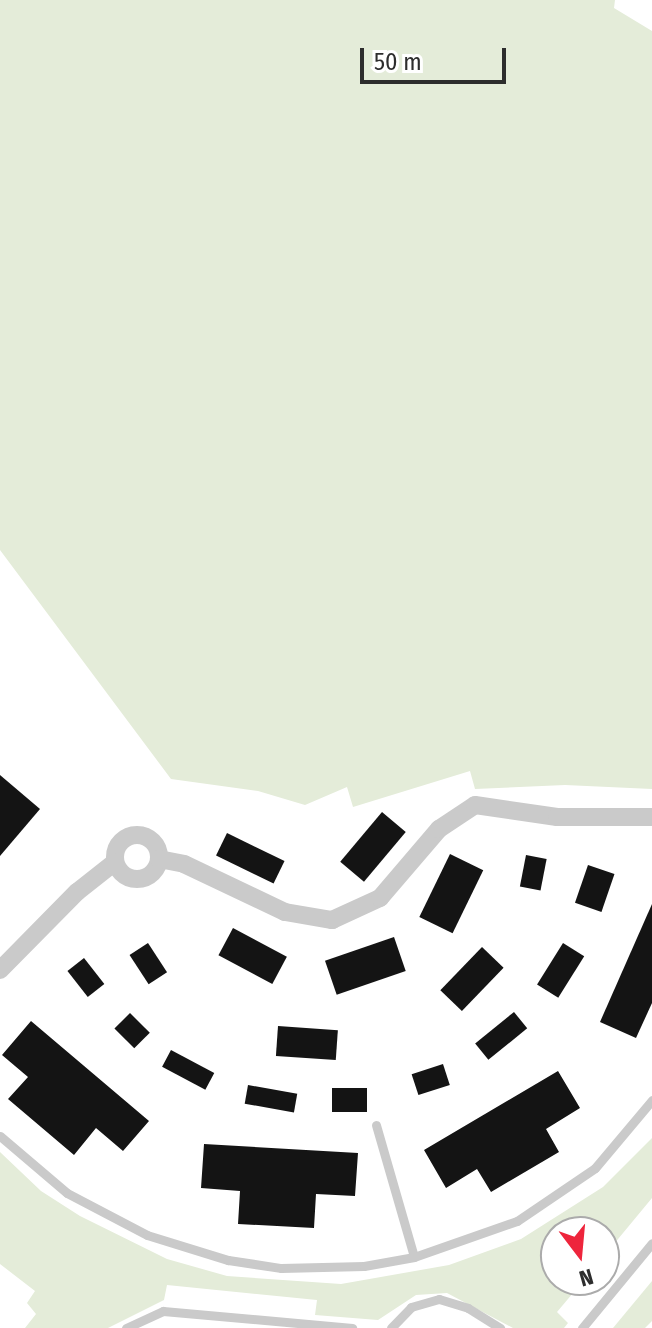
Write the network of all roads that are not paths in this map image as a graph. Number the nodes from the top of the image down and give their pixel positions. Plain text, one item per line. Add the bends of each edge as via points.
1 (652, 817) edge
2 (159, 859) junction
3 (115, 862) junction
4 (0, 970) edge
5 (652, 1100) edge
6 (376, 1125) dead end
7 (0, 1136) edge
8 (652, 1243) edge
9 (414, 1257) junction
10 (497, 1326) edge
11 (126, 1328) edge
12 (352, 1328) edge
13 (391, 1328) edge
14 (582, 1328) edge

1 - 2 street via 557,817 475,805 439,829 380,898 332,920 285,912 184,864
2 - 3 street via 148,876 135,879 122,874
2 - 3 street via 152,840 134,834 118,844
3 - 4 street via 77,892
5 - 9 lane via 595,1168 564,1192 517,1221
6 - 9 lane
7 - 9 lane via 67,1193 147,1235 228,1260 295,1268 364,1266
8 - 14 lane
10 - 13 lane via 439,1299 411,1307
11 - 12 lane via 163,1311

